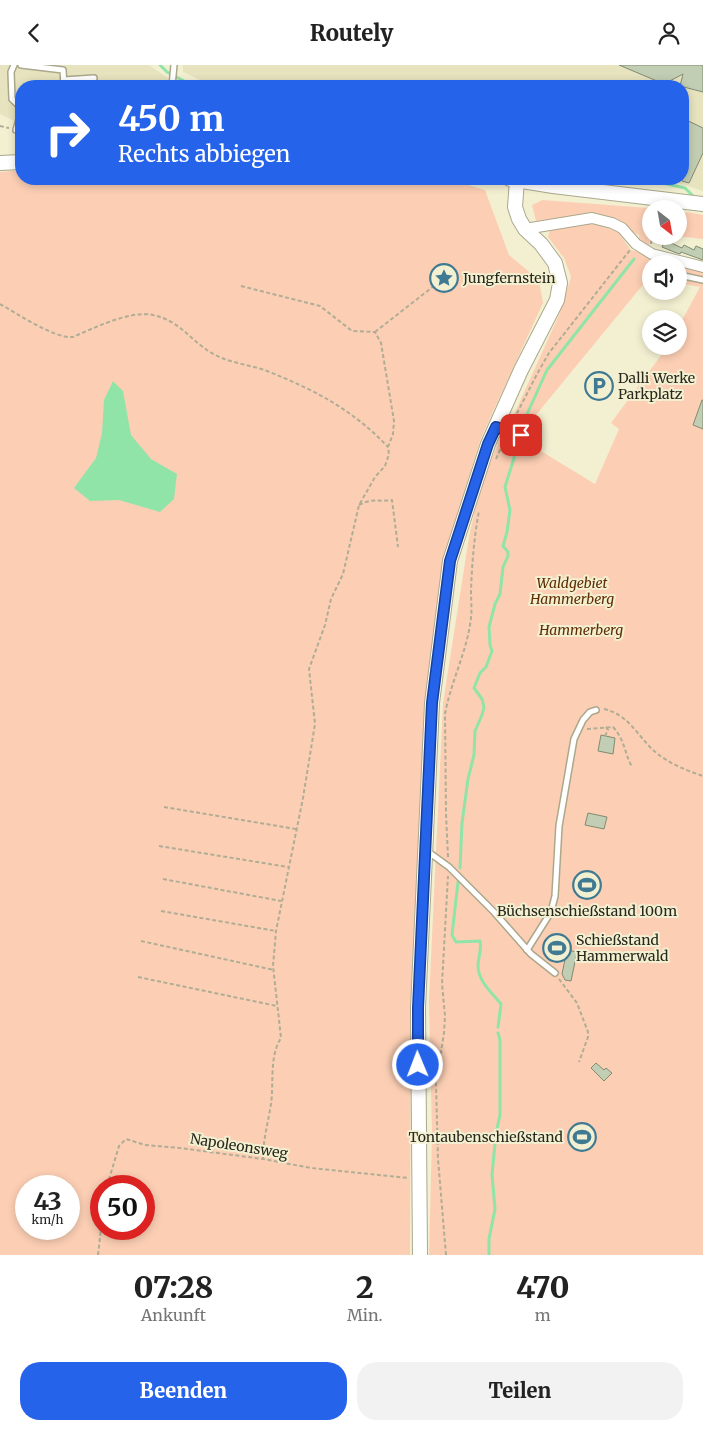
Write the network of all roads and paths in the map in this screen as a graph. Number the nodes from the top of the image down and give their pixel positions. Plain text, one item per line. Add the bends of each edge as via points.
1 (14, 65) edge
2 (21, 65) edge
3 (174, 65) edge
4 (94, 78) dead end
5 (64, 80) edge
6 (82, 80) edge
7 (173, 80) edge
8 (15, 103) edge
9 (0, 126) edge
10 (15, 130) edge
11 (15, 162) edge
12 (0, 163) edge
13 (514, 185) edge
14 (547, 185) edge
15 (703, 205) edge
16 (525, 229) junction
17 (636, 244) junction
18 (652, 255) edge
19 (687, 263) edge
20 (703, 267) edge
21 (687, 277) edge
22 (444, 278) dead end
23 (703, 280) edge
24 (241, 286) dead end
25 (0, 305) edge
26 (375, 332) junction
27 (502, 429) junction
28 (533, 438) dead end
29 (388, 447) junction
30 (496, 460) dead end
31 (359, 505) junction
32 (480, 507) dead end
33 (398, 547) dead end
34 (596, 710) joint
35 (579, 727) junction
36 (606, 727) junction
37 (605, 736) dead end
38 (632, 767) dead end
39 (703, 776) edge
40 (164, 807) dead end
41 (296, 829) junction
42 (159, 846) dead end
43 (425, 849) junction
44 (288, 867) junction
45 (449, 867) junction
46 (163, 879) dead end
47 (281, 901) junction
48 (161, 911) dead end
49 (276, 931) junction
50 (141, 941) dead end
51 (527, 950) junction
52 (274, 970) junction
53 (555, 973) joint
54 (138, 977) dead end
55 (278, 1006) junction
56 (579, 1062) dead end
57 (263, 1159) junction
58 (111, 1175) edge
59 (401, 1178) dead end
60 (100, 1240) edge
61 (98, 1255) edge
62 (420, 1255) edge
63 (446, 1255) edge

1 - 8 lane via 12,99
2 - 5 lane via 64,71
3 - 7 lane
4 - 6 lane
9 - 10 path
11 - 12 main road
13 - 16 main road via 515,207
14 - 15 main road
16 - 17 street via 592,218 622,228
16 - 27 main road via 555,263 560,283 557,300 521,370
17 - 18 street
17 - 27 path via 549,353
19 - 20 street
21 - 23 lane
22 - 26 path
24 - 26 path via 320,306 352,331
25 - 29 path via 66,338 136,315 160,317 182,328 209,352 266,370 322,396 348,411
26 - 29 path via 381,343 394,421
27 - 28 lane
27 - 30 path
27 - 43 main road via 488,444 450,561 432,703
29 - 31 path via 390,454 384,466
31 - 33 path via 370,499 392,500
31 - 41 path via 343,575 331,599 309,669 314,724
32 - 45 path via 475,532 468,641 445,714
34 - 35 lane via 590,712
34 - 39 path via 605,709 623,717 652,749 685,770
35 - 36 path via 589,730
35 - 51 lane via 574,739 560,826 552,912
36 - 37 path
36 - 38 path via 613,727 621,736
40 - 41 path
41 - 44 path
42 - 44 path
43 - 45 lane
43 - 62 main road via 418,1008
44 - 47 path
45 - 51 lane
45 - 63 path via 442,984 444,1033 436,1094
46 - 47 path
47 - 49 path
48 - 49 path
49 - 52 path
50 - 52 path
51 - 53 lane
52 - 55 path
53 - 56 path via 577,1003 588,1032
54 - 55 path
55 - 57 path via 281,1038 276,1046
57 - 58 path, Napoleonsweg via 145,1145 126,1139 119,1146
57 - 59 path, Napoleonsweg
60 - 61 path

